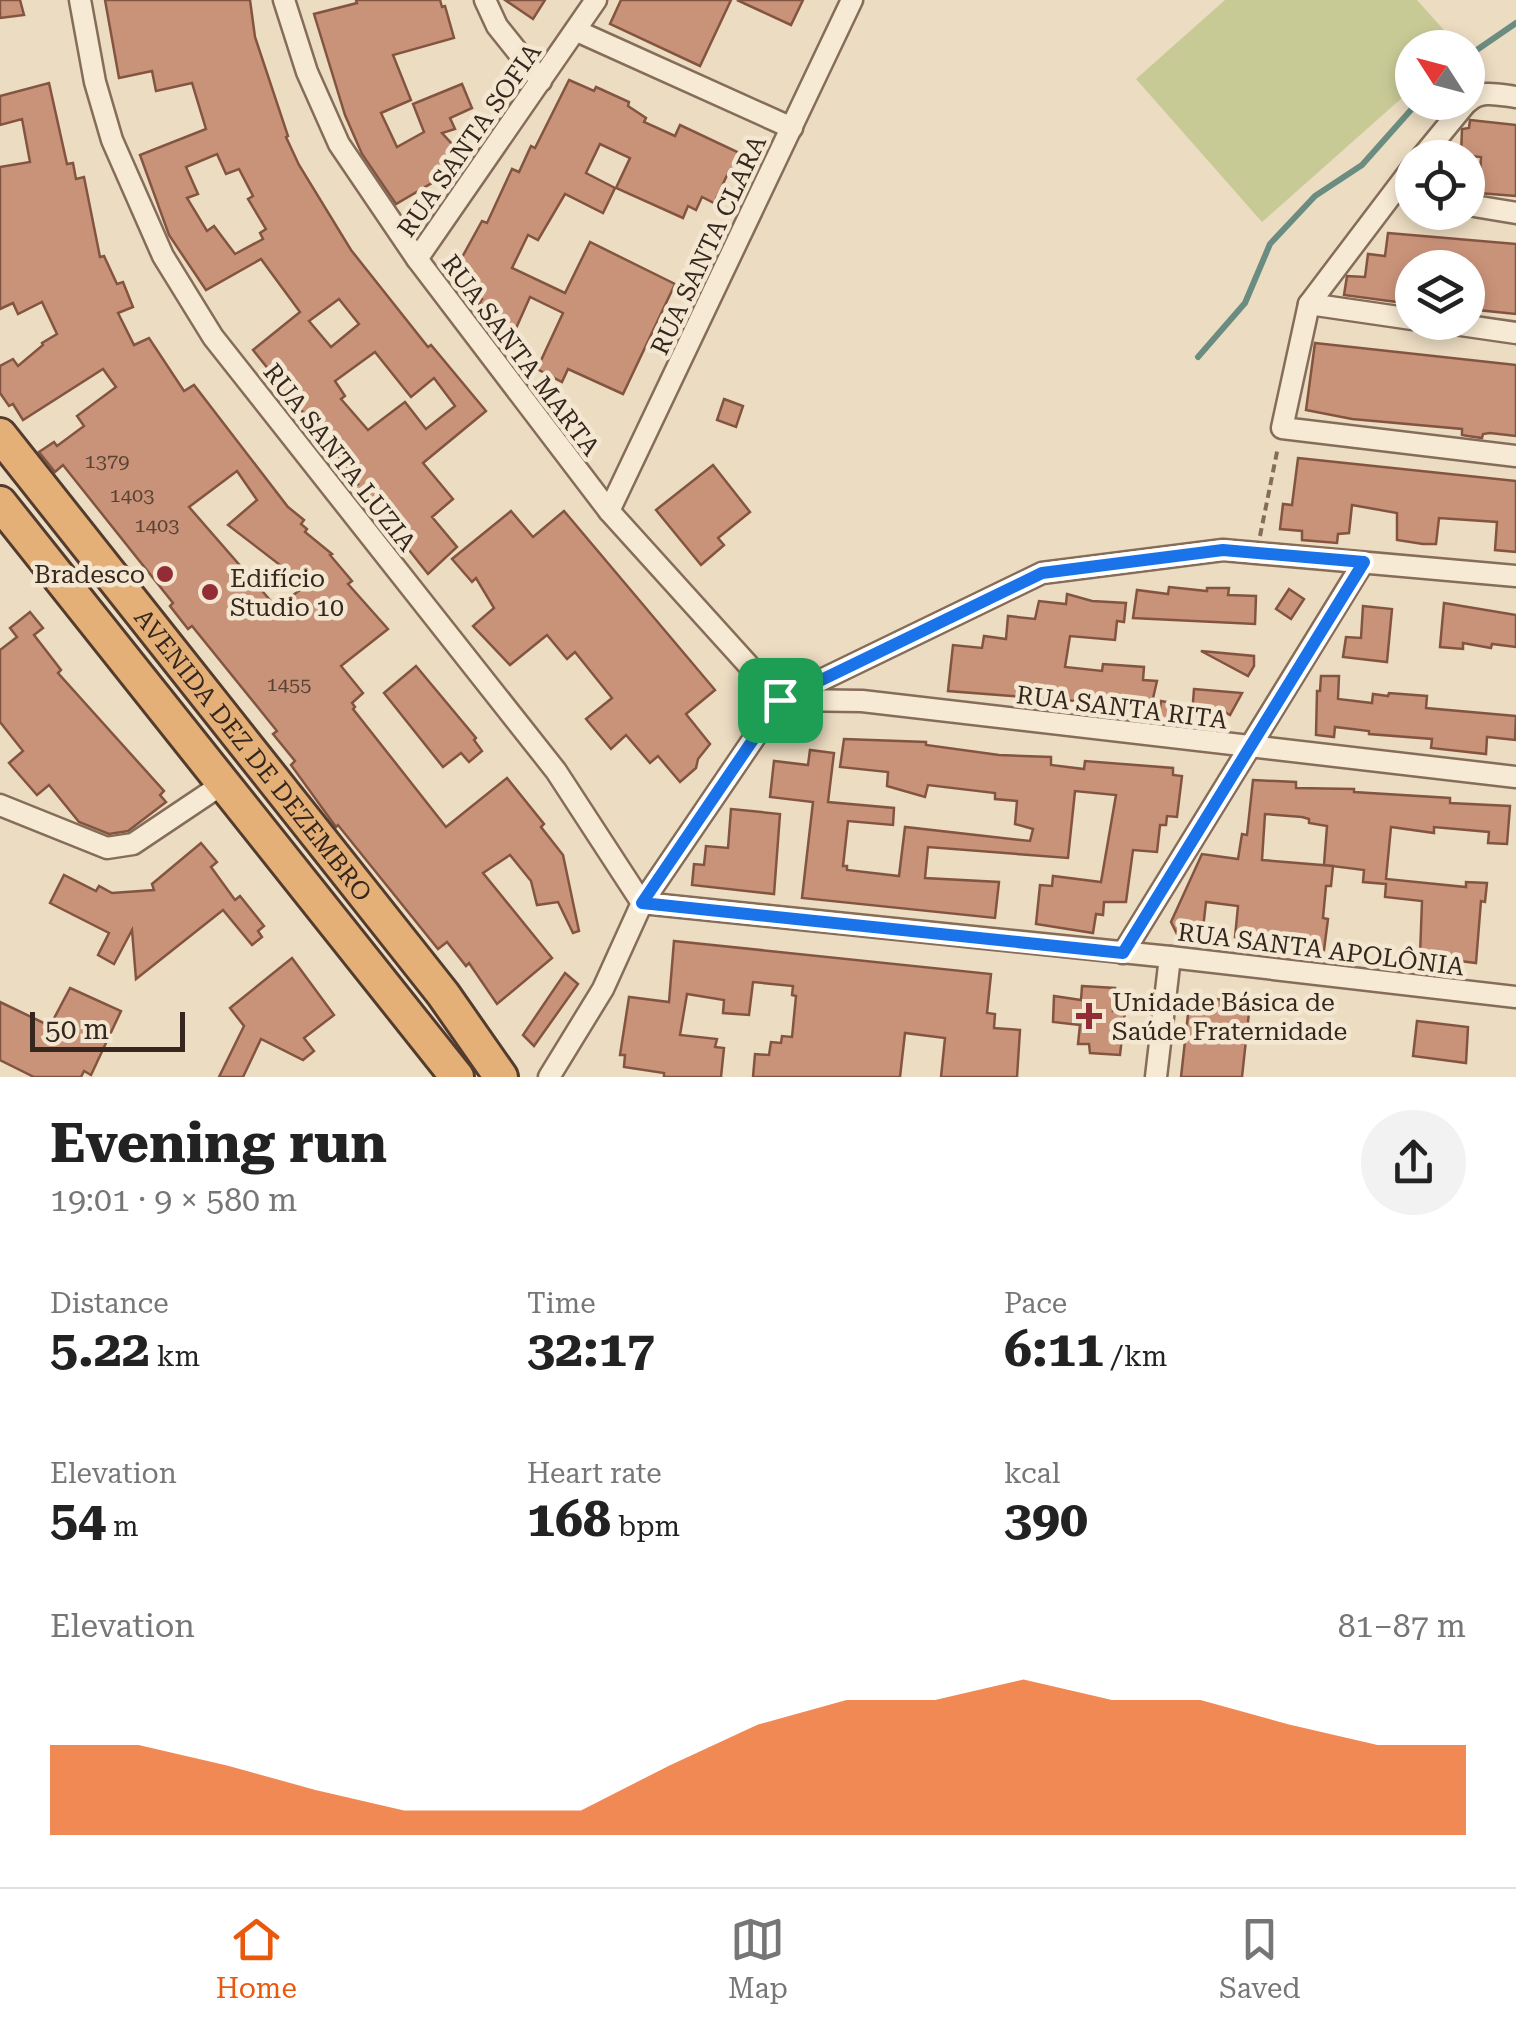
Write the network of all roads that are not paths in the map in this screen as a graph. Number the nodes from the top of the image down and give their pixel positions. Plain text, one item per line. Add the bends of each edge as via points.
1 (80, 0) edge
2 (284, 0) edge
3 (484, 0) edge
4 (596, 0) edge
5 (852, 0) edge
6 (576, 31) junction
7 (540, 80) junction
8 (1485, 94) edge
9 (1516, 97) edge
10 (1452, 120) edge
11 (792, 128) junction
12 (1436, 140) edge
13 (1395, 203) edge
14 (1485, 208) edge
15 (1516, 213) edge
16 (417, 258) junction
17 (1309, 304) junction
18 (1395, 317) edge
19 (1485, 329) edge
20 (1516, 333) edge
21 (0, 435) edge
22 (1516, 456) edge
23 (0, 504) edge
24 (609, 511) junction
25 (1364, 562) junction
26 (1516, 576) edge
27 (780, 700) junction
28 (1248, 746) junction
29 (1516, 778) edge
30 (224, 783) junction
31 (0, 805) edge
32 (642, 903) junction
33 (1123, 953) junction
34 (1170, 957) junction
35 (1516, 996) edge
36 (457, 1077) edge
37 (501, 1077) edge
38 (549, 1077) edge
39 (1156, 1077) edge

1 - 32 street, RUA SANTA LUZIA via 112,140 163,256 213,337 556,771
2 - 16 street, RUA SANTA MARTA via 339,144
3 - 7 street via 496,26
4 - 6 street, RUA SANTA SOFIA
5 - 11 street, RUA SANTA CLARA
6 - 7 street, RUA SANTA SOFIA
6 - 11 street
7 - 16 street, RUA SANTA SOFIA
8 - 9 street
10 - 12 street
11 - 24 street, RUA SANTA CLARA
13 - 17 street
14 - 15 street
16 - 24 street, RUA SANTA MARTA
17 - 18 street
17 - 22 street via 1282,428
19 - 20 street
21 - 37 highway, AVENIDA DEZ DE DEZEMBRO via 443,994
23 - 30 highway, AVENIDA DEZ DE DEZEMBRO
24 - 27 street, RUA SANTA MARTA
25 - 26 street
25 - 27 street via 1223,550 1042,573
25 - 28 street
27 - 28 street, RUA SANTA RITA via 862,702
27 - 32 street
28 - 29 street, RUA SANTA RITA
28 - 33 street
30 - 31 street via 133,844 107,848
30 - 36 highway, AVENIDA DEZ DE DEZEMBRO
32 - 33 street, RUA SANTA APOLÔNIA
32 - 38 street via 602,989
33 - 34 street, RUA SANTA APOLÔNIA
34 - 35 street, RUA SANTA APOLÔNIA
34 - 39 street

